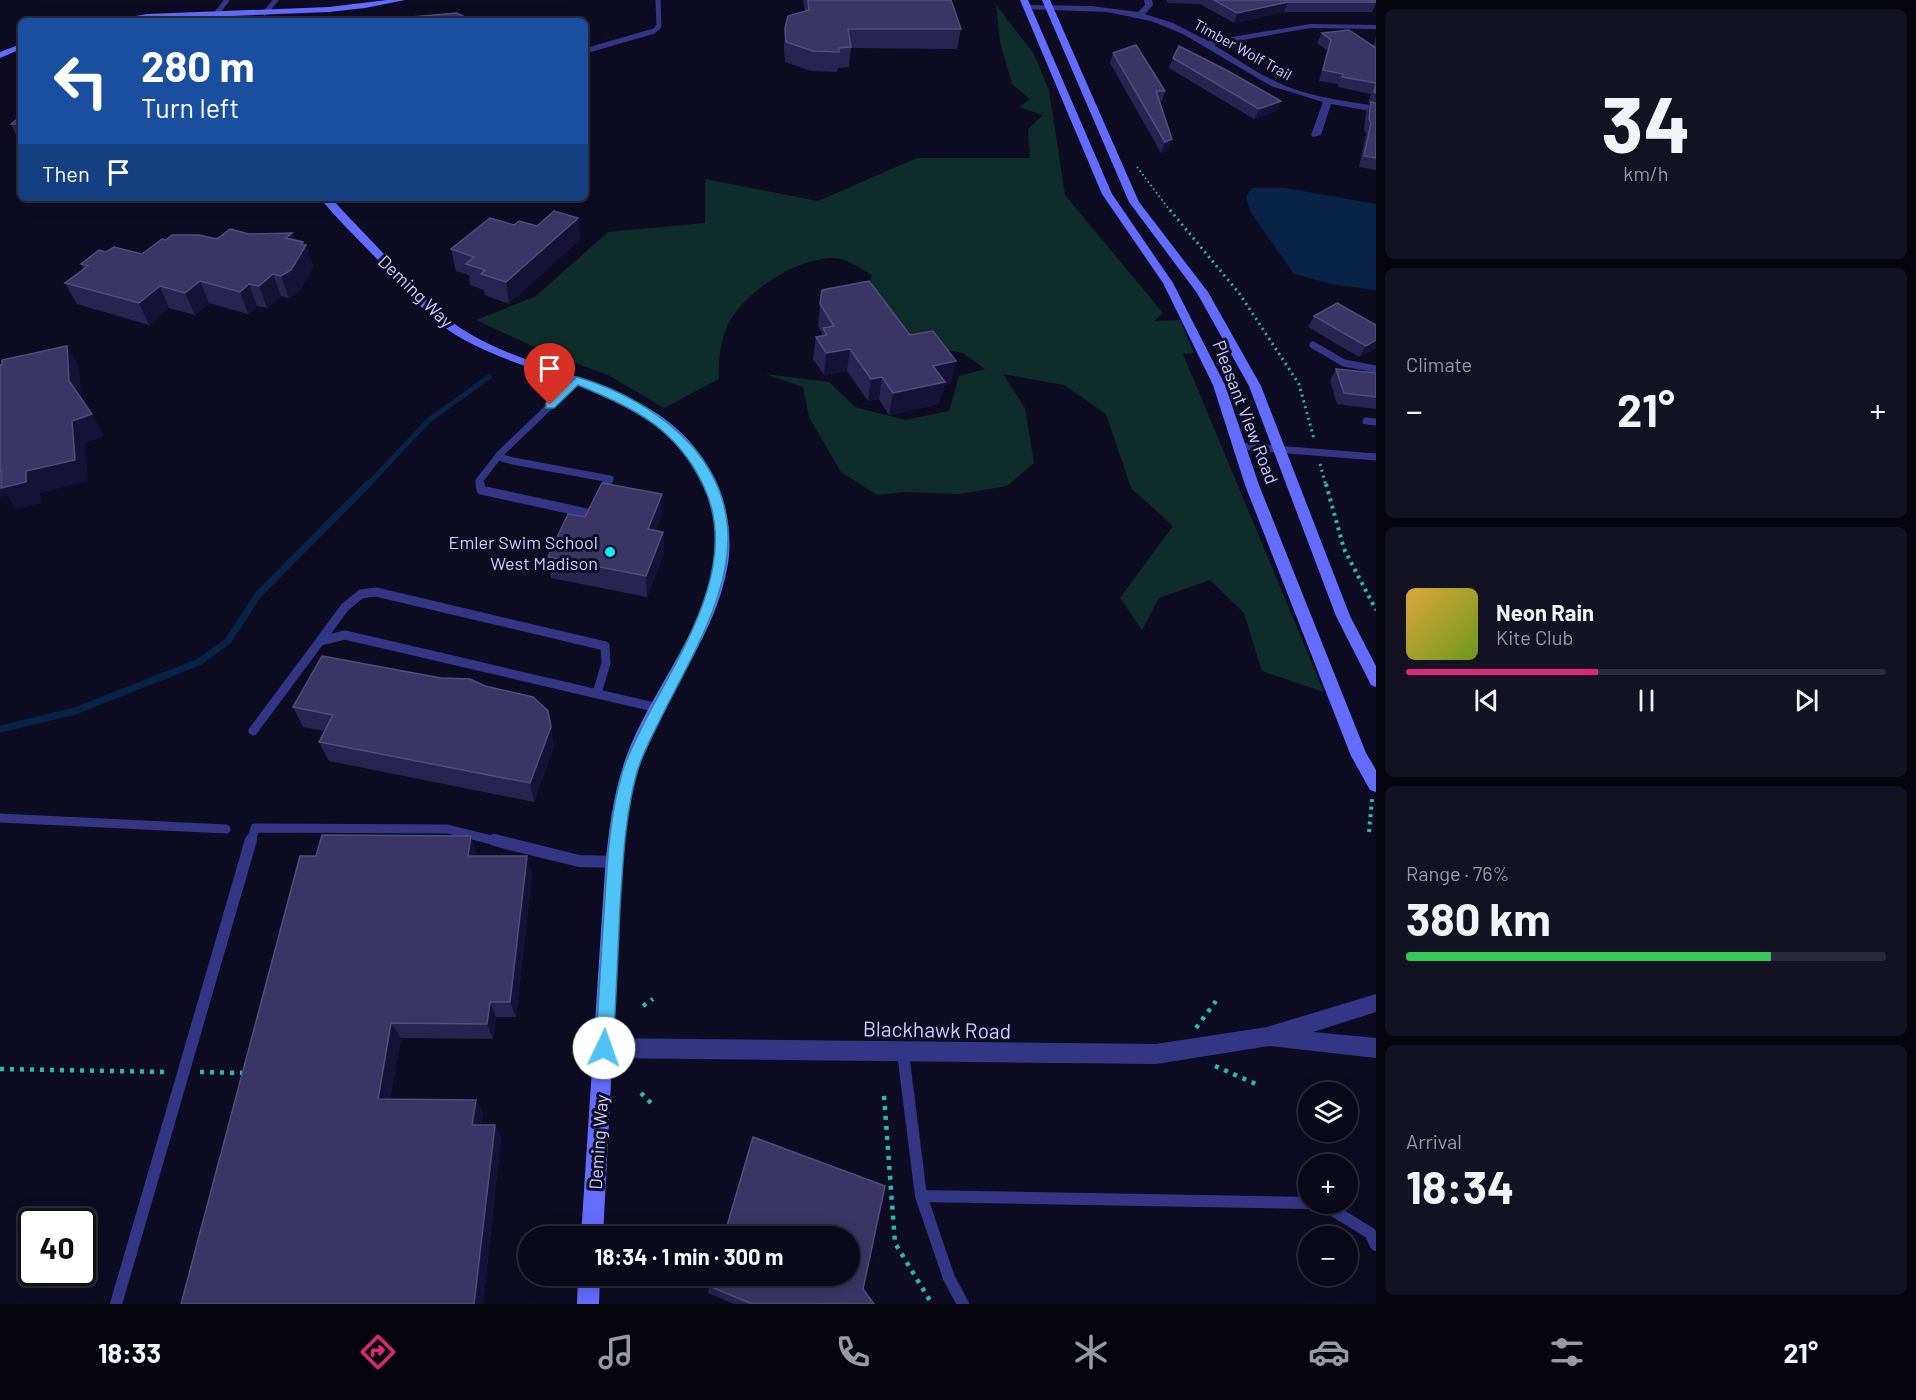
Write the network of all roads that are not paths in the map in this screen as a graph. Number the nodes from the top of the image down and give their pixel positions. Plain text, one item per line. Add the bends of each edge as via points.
1 (227, 0) edge
2 (276, 0) edge
3 (401, 0) edge
4 (658, 0) edge
5 (1148, 0) edge
6 (1026, 4) edge
7 (1047, 4) edge
8 (216, 14) junction
9 (1140, 15) junction
10 (263, 17) edge
11 (136, 18) edge
12 (1376, 27) edge
13 (1207, 44) junction
14 (18, 47) edge
15 (588, 50) edge
16 (0, 55) edge
17 (1328, 100) junction
18 (1376, 109) edge
19 (1316, 135) dead end
20 (328, 201) edge
21 (1313, 345) dead end
22 (1376, 369) edge
23 (577, 380) junction
24 (1366, 420) dead end
25 (1376, 422) edge
26 (1240, 446) junction
27 (1279, 449) junction
28 (500, 454) junction
29 (1376, 457) edge
30 (320, 641) junction
31 (1376, 681) edge
32 (597, 693) junction
33 (658, 708) junction
34 (253, 731) dead end
35 (1375, 783) edge
36 (0, 818) edge
37 (226, 829) dead end
38 (615, 862) junction
39 (1376, 1003) edge
40 (1267, 1037) junction
41 (604, 1048) junction
42 (1376, 1048) edge
43 (903, 1053) junction
44 (921, 1196) junction
45 (1298, 1203) edge
46 (1339, 1214) edge
47 (593, 1226) edge
48 (1376, 1245) edge
49 (589, 1286) edge
50 (116, 1304) edge
51 (588, 1304) edge
52 (963, 1304) edge

1 - 8 lane
2 - 10 lane
3 - 10 main road
4 - 15 lane via 659,26 654,31
5 - 9 street via 1149,5
6 - 7 street, Timber Wolf Trail
6 - 26 main road, Pleasant View Road via 1107,194 1168,283 1190,323 1219,385
7 - 9 street, Timber Wolf Trail
7 - 27 main road, Pleasant View Road via 1134,202 1208,301 1255,386
8 - 10 main road
8 - 11 main road
9 - 13 street, Timber Wolf Trail
12 - 13 street via 1310,26
13 - 17 street, Timber Wolf Trail via 1275,85
14 - 16 main road
17 - 18 street, Timber Wolf Trail
17 - 19 street
20 - 23 main road, Deming Way via 447,325 488,347
21 - 22 lane via 1344,363
23 - 28 lane
23 - 33 main road, Deming Way via 627,401 675,434 698,461 721,517 723,546 716,588
24 - 25 lane
26 - 27 lane
26 - 35 main road, Pleasant View Road via 1359,756
27 - 29 lane
27 - 31 main road, Pleasant View Road via 1343,616
28 - 28 lane via 502,459 610,479 591,514 481,490 479,481
30 - 32 lane via 345,635
30 - 32 lane via 345,607 361,594 376,592 605,646 606,663
30 - 34 lane
32 - 33 lane
33 - 38 main road, Deming Way via 630,770
36 - 37 lane
38 - 41 main road, Deming Way
38 - 50 lane via 579,861 447,829 255,828
39 - 40 street, Blackhawk Road
40 - 42 street, Blackhawk Road
40 - 43 street, Blackhawk Road via 1156,1054
41 - 43 street, Blackhawk Road
41 - 47 main road, Deming Way
43 - 44 lane
44 - 45 lane
44 - 52 lane
46 - 48 lane via 1370,1233
49 - 51 main road

